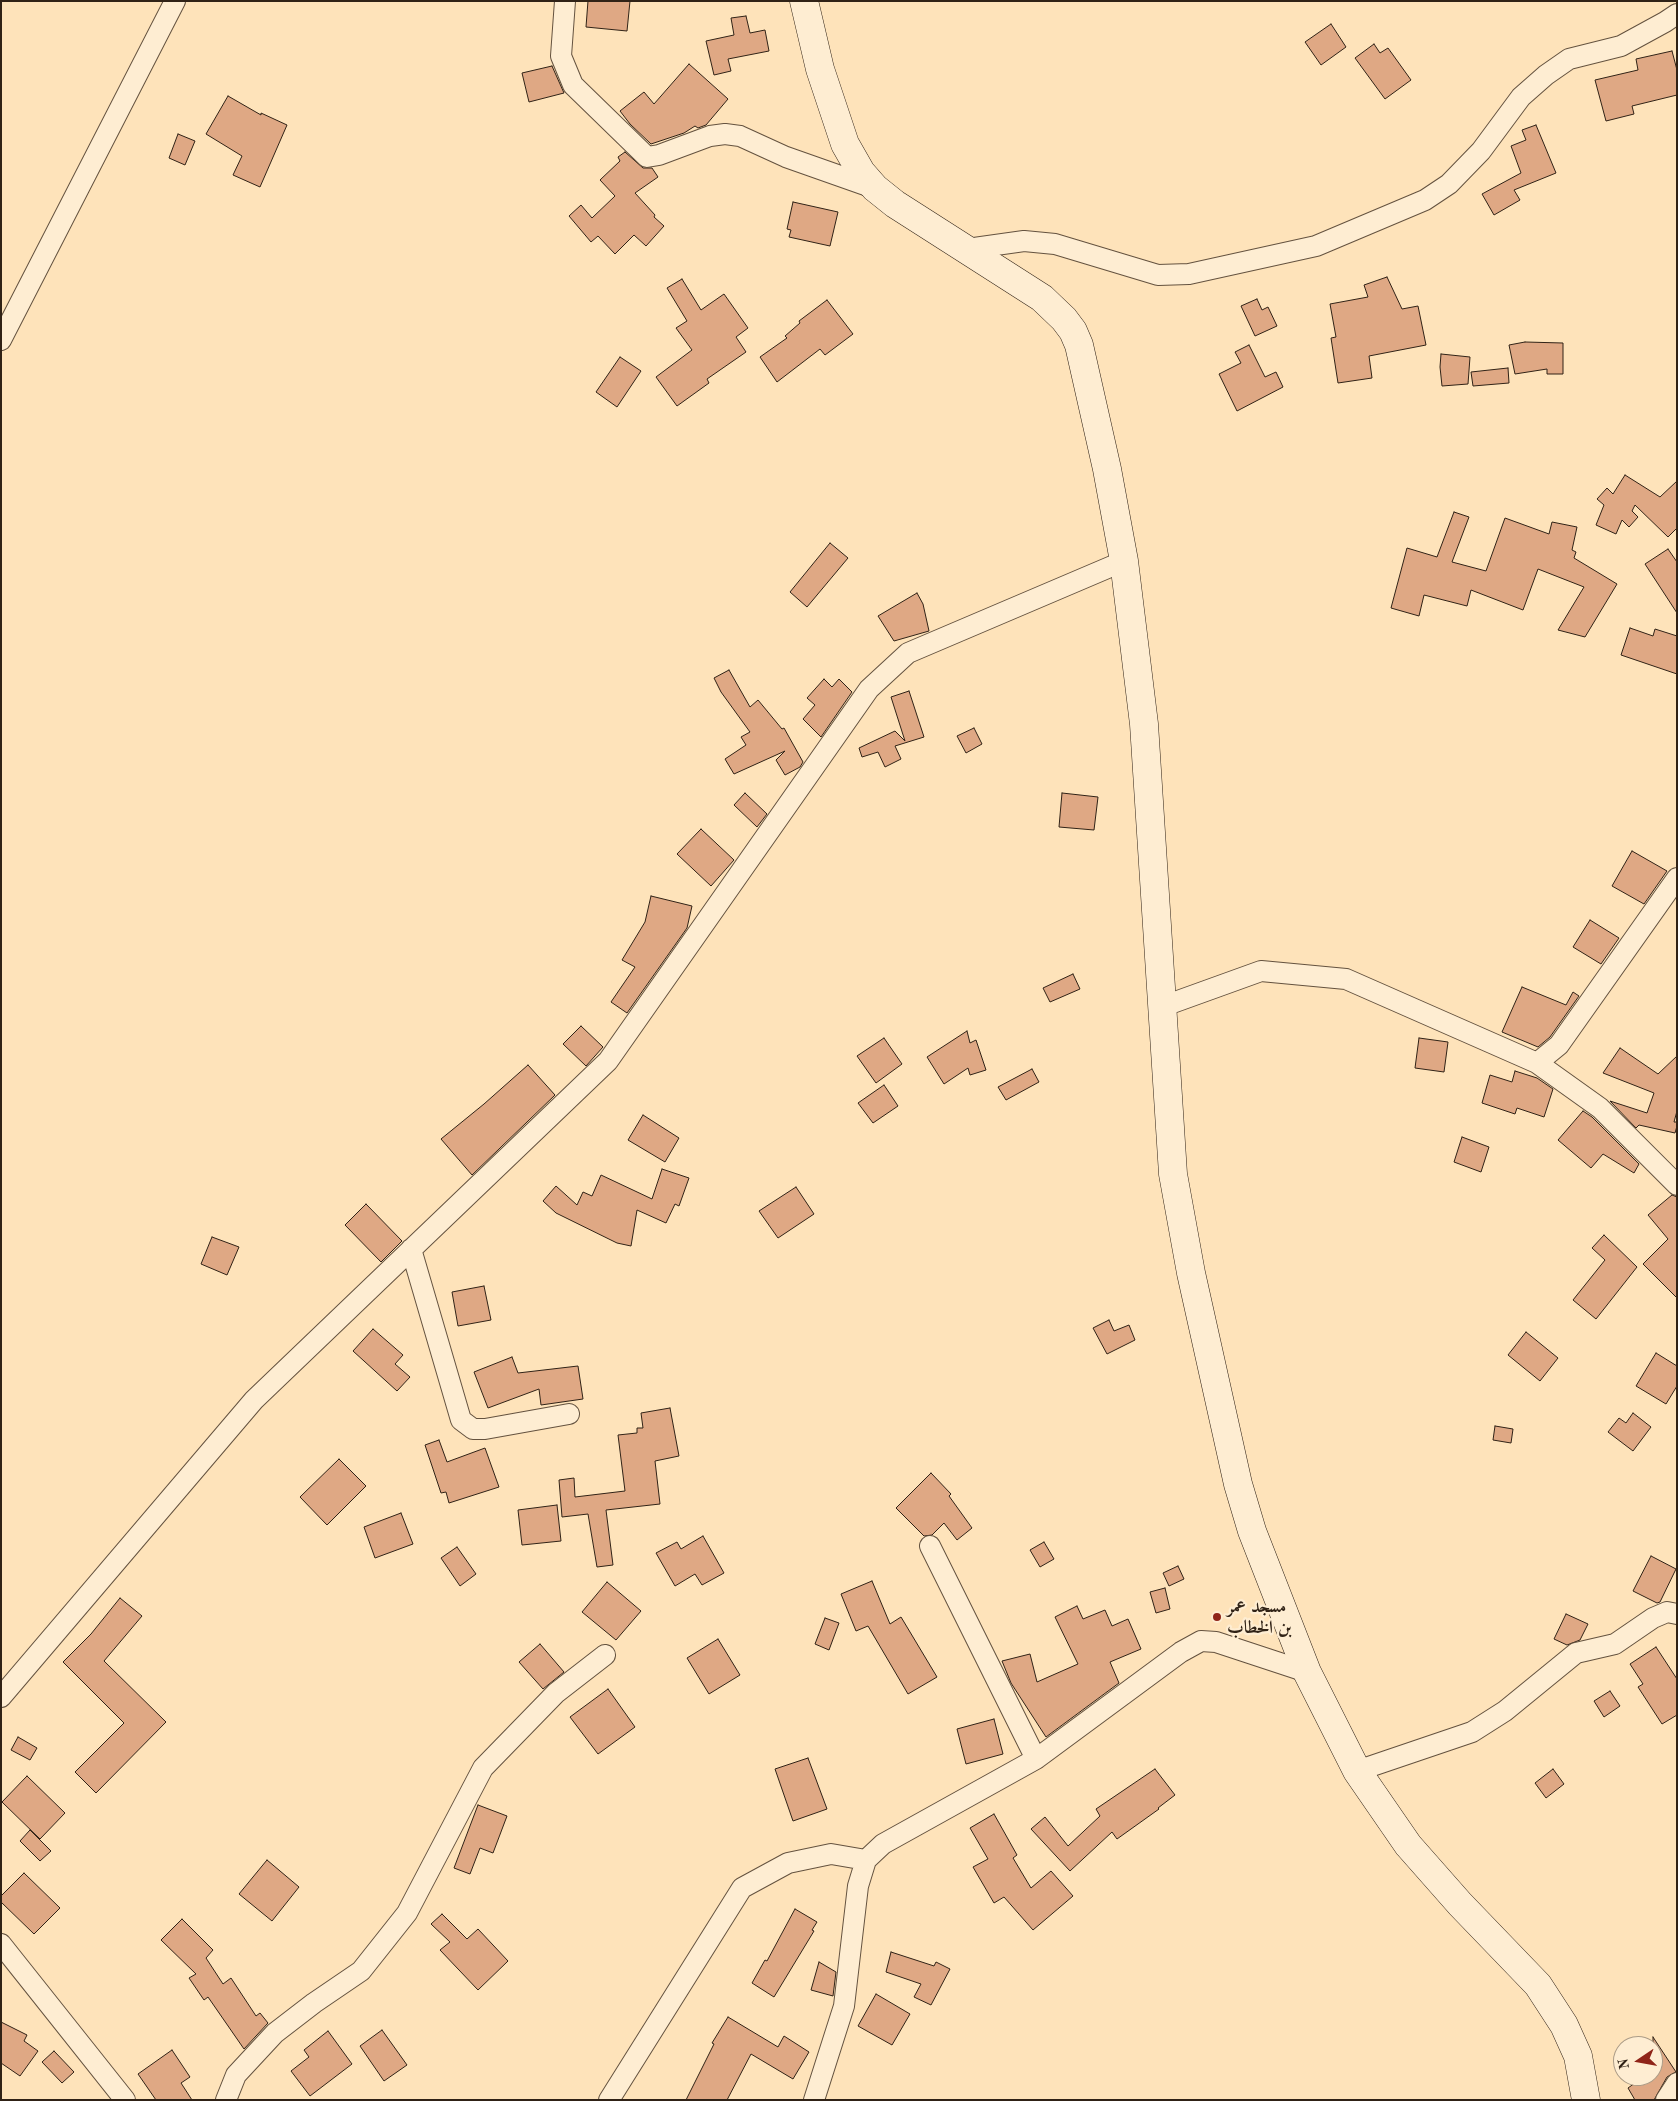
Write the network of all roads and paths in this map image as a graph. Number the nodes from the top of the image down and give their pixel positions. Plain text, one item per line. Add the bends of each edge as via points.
1 (176, 1) edge
2 (565, 1) edge
3 (804, 1) edge
4 (1677, 14) edge
5 (875, 188) junction
6 (967, 249) junction
7 (1, 340) edge
8 (1124, 561) junction
9 (1677, 878) edge
10 (1164, 1006) junction
11 (1537, 1062) junction
12 (1677, 1185) edge
13 (411, 1249) junction
14 (569, 1414) dead end
15 (930, 1546) dead end
16 (1677, 1614) edge
17 (605, 1655) dead end
18 (1307, 1672) junction
19 (1, 1697) edge
20 (1036, 1758) junction
21 (1357, 1771) junction
22 (866, 1860) junction
23 (1, 1944) edge
24 (1677, 2083) edge
25 (125, 2100) edge
26 (226, 2100) edge
27 (609, 2100) edge
28 (814, 2100) edge
29 (1586, 2100) edge
30 (1666, 2100) edge

1 - 7 street
2 - 5 street via 561,56 573,85 647,157 710,136 740,136 786,157
3 - 5 main road via 820,69 846,144 860,172
4 - 6 street via 1621,46 1570,59 1546,75 1520,97 1481,151 1456,177 1425,200 1316,246 1189,274 1158,275 1055,244 1024,241
5 - 6 main road
6 - 8 main road via 1042,298 1073,331 1085,367
8 - 10 main road via 1144,724
8 - 13 street via 908,653 869,689 608,1061
9 - 11 street via 1558,1045
10 - 11 street via 1261,971 1346,979
10 - 18 main road via 1173,1174 1191,1273 1238,1484 1252,1531
11 - 12 street via 1600,1108
13 - 14 street via 461,1420 473,1429 485,1429
13 - 19 street via 254,1400
15 - 20 street
16 - 21 street via 1667,1612 1615,1644 1576,1654 1505,1711 1472,1732
17 - 26 street via 556,1693 483,1768 406,1913 361,1971 275,2033 236,2074
18 - 20 street via 1216,1642 1201,1641 1180,1652
18 - 21 main road
20 - 22 street via 883,1844
21 - 29 main road via 1408,1845 1538,1985 1564,2025 1578,2056
22 - 27 street via 832,1854 788,1863 742,1888
22 - 28 street via 858,1886 844,2006
23 - 25 street
24 - 30 street

